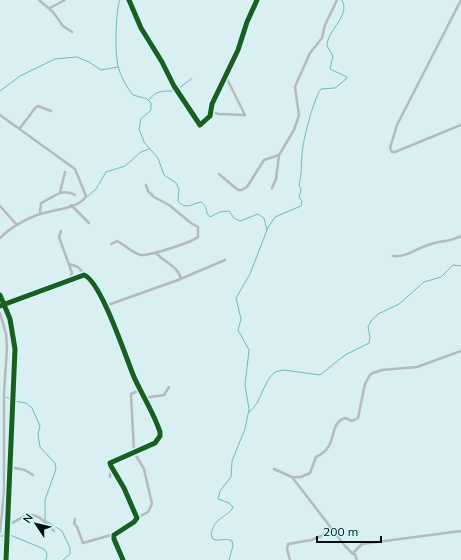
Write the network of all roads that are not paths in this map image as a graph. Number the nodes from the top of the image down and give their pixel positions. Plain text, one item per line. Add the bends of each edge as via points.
1 (39, 0) edge
2 (65, 0) edge
3 (129, 0) edge
4 (257, 0) edge
5 (336, 0) edge
6 (461, 0) edge
7 (50, 8) junction
8 (72, 32) dead end
9 (226, 77) junction
10 (51, 111) dead end
11 (211, 112) junction
12 (1, 117) edge
13 (461, 125) edge
14 (20, 128) junction
15 (279, 155) junction
16 (64, 172) dead end
17 (219, 174) dead end
18 (146, 185) dead end
19 (272, 188) dead end
20 (60, 192) junction
21 (75, 196) dead end
22 (71, 205) junction
23 (0, 206) edge
24 (40, 214) junction
25 (89, 223) dead end
26 (17, 225) junction
27 (61, 232) dead end
28 (461, 236) edge
29 (0, 238) edge
30 (111, 244) dead end
31 (156, 253) junction
32 (392, 256) dead end
33 (225, 260) dead end
34 (69, 264) junction
35 (86, 276) junction
36 (181, 279) junction
37 (69, 281) junction
38 (0, 295) edge
39 (5, 304) junction
40 (0, 306) edge
41 (105, 306) junction
42 (0, 313) edge
43 (461, 351) edge
44 (169, 386) dead end
45 (140, 390) junction
46 (144, 398) junction
47 (134, 452) junction
48 (111, 466) junction
49 (10, 467) junction
50 (274, 469) dead end
51 (33, 475) dead end
52 (110, 477) dead end
53 (292, 477) junction
54 (2, 492) edge
55 (9, 492) junction
56 (136, 518) junction
57 (75, 519) dead end
58 (7, 525) junction
59 (331, 528) junction
60 (54, 531) dead end
61 (461, 531) edge
62 (0, 532) edge
63 (114, 537) junction
64 (353, 554) junction
65 (6, 560) edge
66 (123, 560) edge
67 (290, 560) edge
68 (357, 560) edge

1 - 7 street
2 - 7 street
3 - 11 street via 141,28 200,125 209,118
4 - 9 street
5 - 15 street via 322,38 310,53 296,82 299,115 294,130
6 - 13 street via 397,125 390,141 390,148 395,152
7 - 8 street via 63,26
9 - 11 street via 212,104
9 - 11 street via 245,115
10 - 14 street via 36,107
12 - 14 street
14 - 22 street via 77,172 86,196 82,201
15 - 17 street via 264,160 247,187 242,190 238,190
15 - 19 street via 276,179
16 - 20 street
18 - 31 street via 154,197 169,204 199,229 196,239
20 - 21 street via 70,192
20 - 24 street via 41,203
22 - 24 street via 61,210
22 - 25 street
23 - 26 street
24 - 26 street
26 - 29 street
27 - 34 street via 59,236
28 - 32 street
30 - 31 street via 117,240 133,252 142,255
31 - 36 street via 178,270
33 - 36 street
34 - 35 street via 78,267
34 - 37 street via 72,273
35 - 37 street
35 - 41 street
36 - 41 street
37 - 39 street
38 - 39 street
39 - 40 street
39 - 49 street via 12,327 14,348
41 - 45 street
42 - 54 street via 7,347
43 - 53 street via 417,367 382,370 370,375 365,384 358,418 352,421 345,418 340,421 332,432 329,447 316,457 310,473
44 - 46 street via 164,395
45 - 46 street
45 - 47 street via 131,394
46 - 47 street via 159,427 160,436 155,442
47 - 48 street via 112,461
47 - 56 street via 144,469 152,504 148,512
48 - 52 street
48 - 56 street via 124,488
49 - 51 street via 25,470
49 - 55 street
50 - 53 street
53 - 59 street
54 - 55 street
54 - 62 street
55 - 58 street
56 - 63 street
57 - 63 street via 74,523 78,527 83,543 111,535
58 - 60 street via 25,516 35,515
58 - 65 street
59 - 64 street
59 - 67 street via 324,535 311,540 288,544
61 - 64 street via 366,543 359,546
63 - 66 street
64 - 68 street

